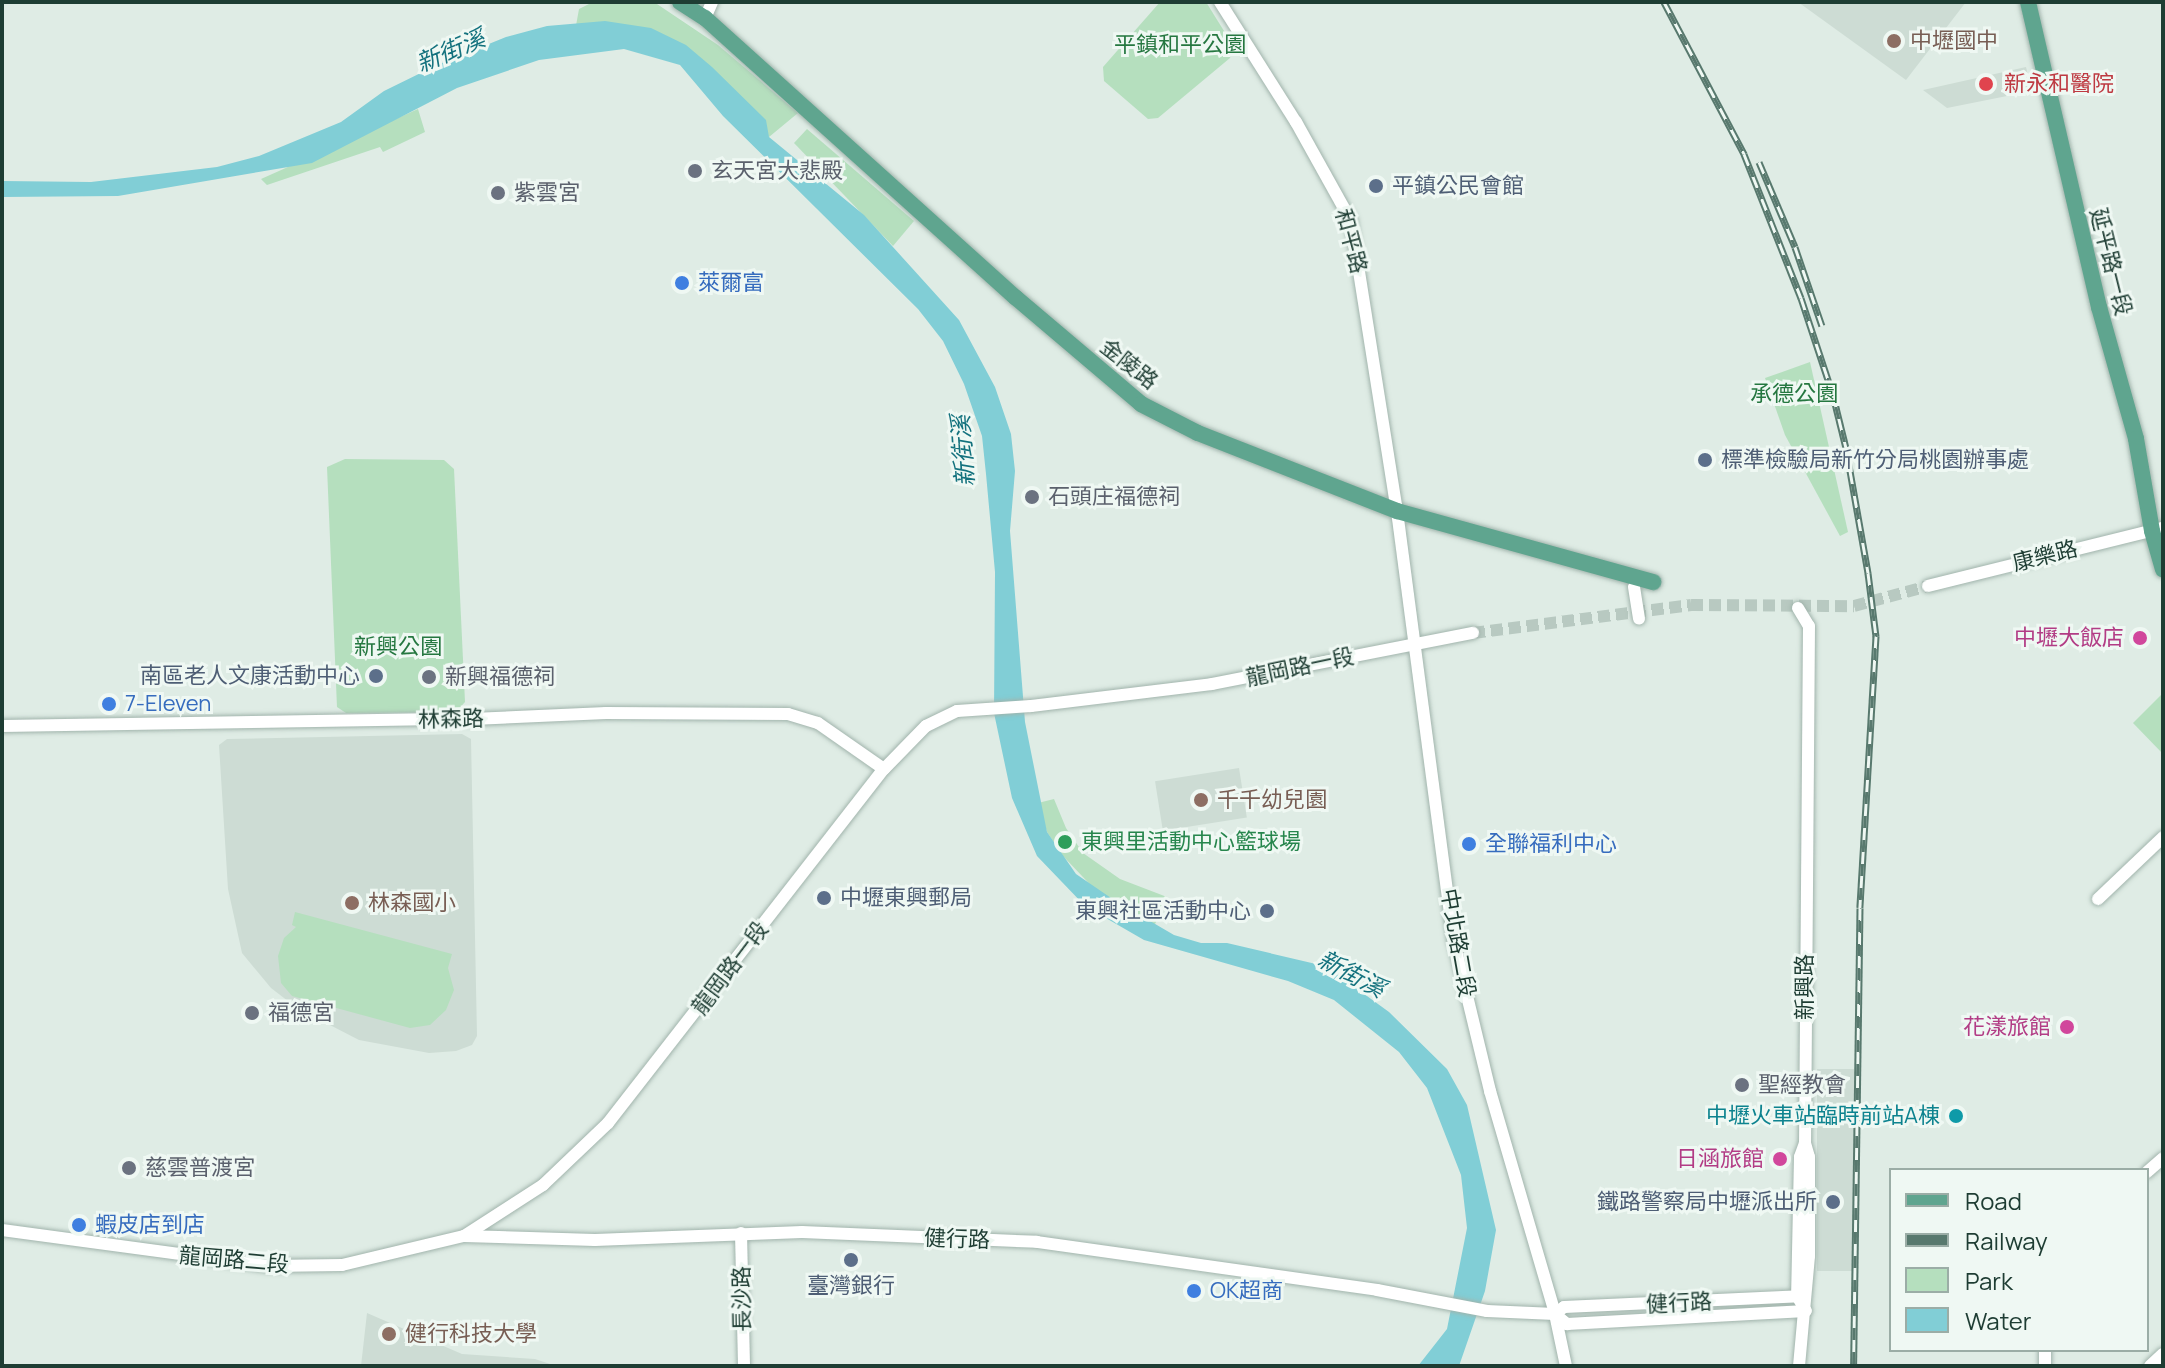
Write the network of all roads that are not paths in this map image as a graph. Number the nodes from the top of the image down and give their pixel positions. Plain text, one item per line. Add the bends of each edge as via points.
1 (680, 2) edge
2 (712, 2) edge
3 (1220, 2) edge
4 (2028, 2) edge
5 (705, 18) junction
6 (1397, 511) junction
7 (2158, 530) edge
8 (2163, 569) edge
9 (1653, 582) dead end
10 (1928, 586) tunnel mouth
11 (1634, 587) dead end
12 (1798, 608) dead end
13 (1639, 619) dead end
14 (1473, 633) tunnel mouth
15 (1414, 646) junction
16 (2, 726) edge
17 (884, 769) junction
18 (2163, 837) edge
19 (2098, 899) dead end
20 (1805, 1143) junction
21 (2, 1230) edge
22 (741, 1233) junction
23 (464, 1236) junction
24 (1802, 1296) junction
25 (1806, 1311) junction
26 (1555, 1314) junction
27 (2163, 1354) edge
28 (744, 1366) edge
29 (1566, 1366) edge
30 (1799, 1366) edge
31 (2150, 1366) edge

1 - 5 main road, 金陵路
2 - 5 street
3 - 6 street, 和平路 via 1351,221
4 - 7 main road, 延平路一段
5 - 6 main road, 金陵路 via 1141,404 1198,433
6 - 9 main road, 金陵路
6 - 15 street, 中北路二段
7 - 8 main road, 延平路一段
7 - 10 street, 康樂路
11 - 13 street
12 - 20 street, 新興路 via 1809,626
14 - 15 street, 龍岡路一段
15 - 17 street, 龍岡路一段 via 1212,684 957,711 926,726
15 - 26 street, 中北路二段 via 1454,942 1490,1091
16 - 17 street, 林森路 via 788,714 818,723
17 - 23 street, 龍岡路一段 via 608,1123 543,1185
18 - 19 street
20 - 24 street via 1809,1157
20 - 24 street, 新興路 via 1800,1157
21 - 23 street, 龍岡路二段 via 268,1266 342,1265
22 - 23 street, 健行路 via 595,1240
22 - 26 street, 健行路 via 1037,1242 1483,1310
22 - 28 street, 長沙路
24 - 25 street
24 - 26 street, 健行路 via 1564,1307
25 - 26 street, 健行路 via 1567,1324
25 - 30 street
26 - 29 street, 中北路二段
27 - 31 street

